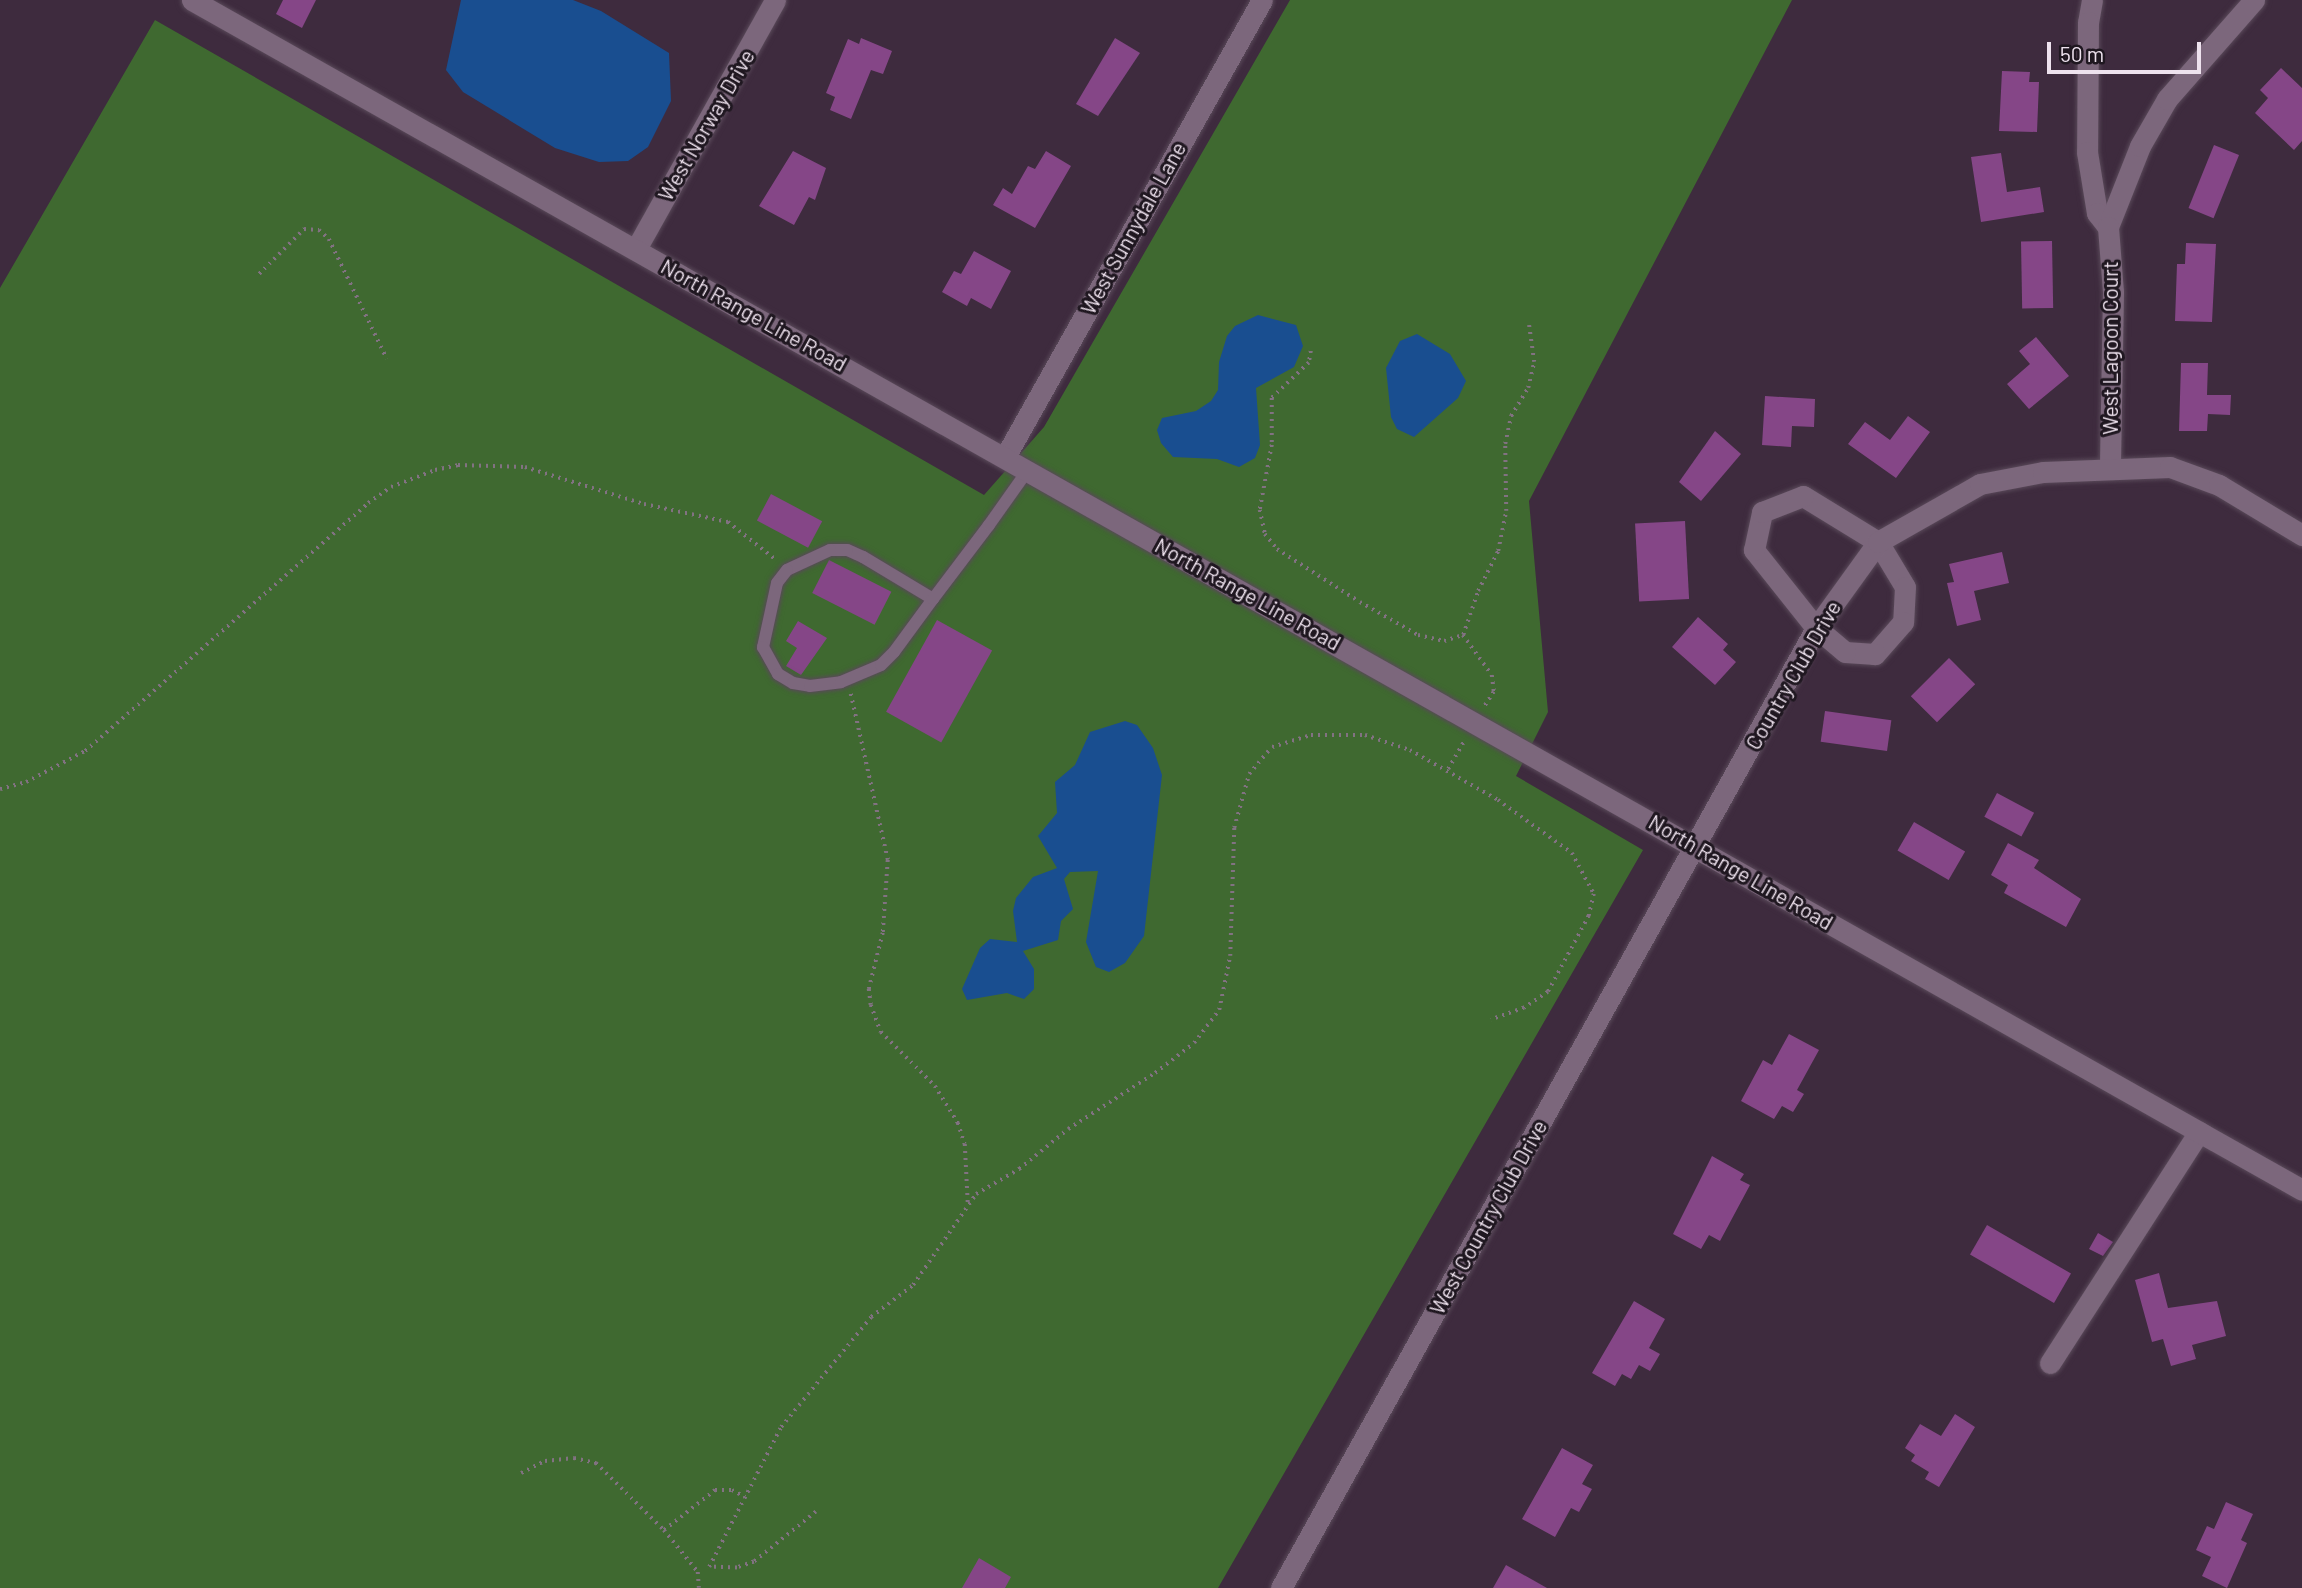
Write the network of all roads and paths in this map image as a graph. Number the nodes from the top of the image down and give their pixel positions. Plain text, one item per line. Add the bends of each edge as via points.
1 (192, 0) edge
2 (775, 0) edge
3 (1262, 0) edge
4 (2092, 0) edge
5 (2253, 0) edge
6 (2108, 227) junction
7 (636, 248) junction
8 (259, 274) dead end
9 (1529, 325) dead end
10 (1311, 351) dead end
11 (387, 359) dead end
12 (1004, 457) junction
13 (2110, 469) junction
14 (1028, 470) junction
15 (2302, 535) edge
16 (1878, 542) junction
17 (787, 570) junction
18 (933, 599) junction
19 (1816, 628) junction
20 (1463, 635) junction
21 (846, 680) junction
22 (1485, 706) dead end
23 (1466, 738) dead end
24 (1448, 769) junction
25 (0, 789) edge
26 (1696, 846) junction
27 (1491, 1020) dead end
28 (2199, 1132) junction
29 (2302, 1190) edge
30 (968, 1203) junction
31 (2050, 1363) dead end
32 (521, 1473) dead end
33 (745, 1497) junction
34 (816, 1512) dead end
35 (664, 1530) junction
36 (709, 1567) junction
37 (698, 1572) junction
38 (699, 1588) edge
39 (1281, 1588) edge

1 - 7 street, North Range Line Road
2 - 7 street, West Norway Drive
3 - 12 street, West Sunnydale Lane
4 - 6 street, West Lagoon Court via 2087,152 2097,213
5 - 6 street, West Lagoon Court via 2167,99 2140,146
6 - 13 street, West Lagoon Court via 2113,292
7 - 12 street, North Range Line Road
8 - 11 path via 304,229 319,230 329,239
9 - 20 path via 1534,362 1528,388 1511,416 1505,444 1506,511 1498,551
10 - 20 path via 1308,363 1272,398 1272,445 1259,510 1265,534 1277,549 1418,635 1444,641
12 - 14 street, North Range Line Road
13 - 15 street, Country Club Drive via 2170,467 2220,485
13 - 16 street, Country Club Drive via 2043,472 1980,484
14 - 18 lane
14 - 26 street, North Range Line Road
16 - 19 street, Country Club Drive
16 - 19 street via 1905,587 1903,622 1875,654 1845,652
16 - 19 street via 1804,496 1762,512 1754,550
17 - 18 lane via 809,556 847,550
17 - 21 lane via 777,583 765,621 763,647 769,662 793,683 810,686
17 - 25 path via 728,522 644,504 525,467 458,465 435,470 368,503 85,751 39,776
18 - 21 lane via 881,665
19 - 26 street, Country Club Drive
20 - 22 path via 1492,675 1494,692
21 - 30 path via 888,860 883,933 869,989 871,1005 881,1032 935,1086 958,1123 965,1144
23 - 24 path
24 - 27 path via 1560,841 1572,853 1594,894 1589,916 1548,992 1524,1008
24 - 30 path via 1365,735 1302,736 1260,757 1249,774 1234,828 1230,956 1219,1010 1194,1043 1155,1073 1068,1129
26 - 28 street, North Range Line Road
26 - 39 street, West Country Club Drive
28 - 29 street, North Range Line Road
28 - 31 street
30 - 33 path via 913,1285 871,1318 781,1427
32 - 35 path via 555,1460 596,1463
33 - 35 path via 732,1490 715,1490
33 - 36 path
34 - 36 path via 754,1562 737,1568
35 - 37 path
36 - 37 path
37 - 38 path

